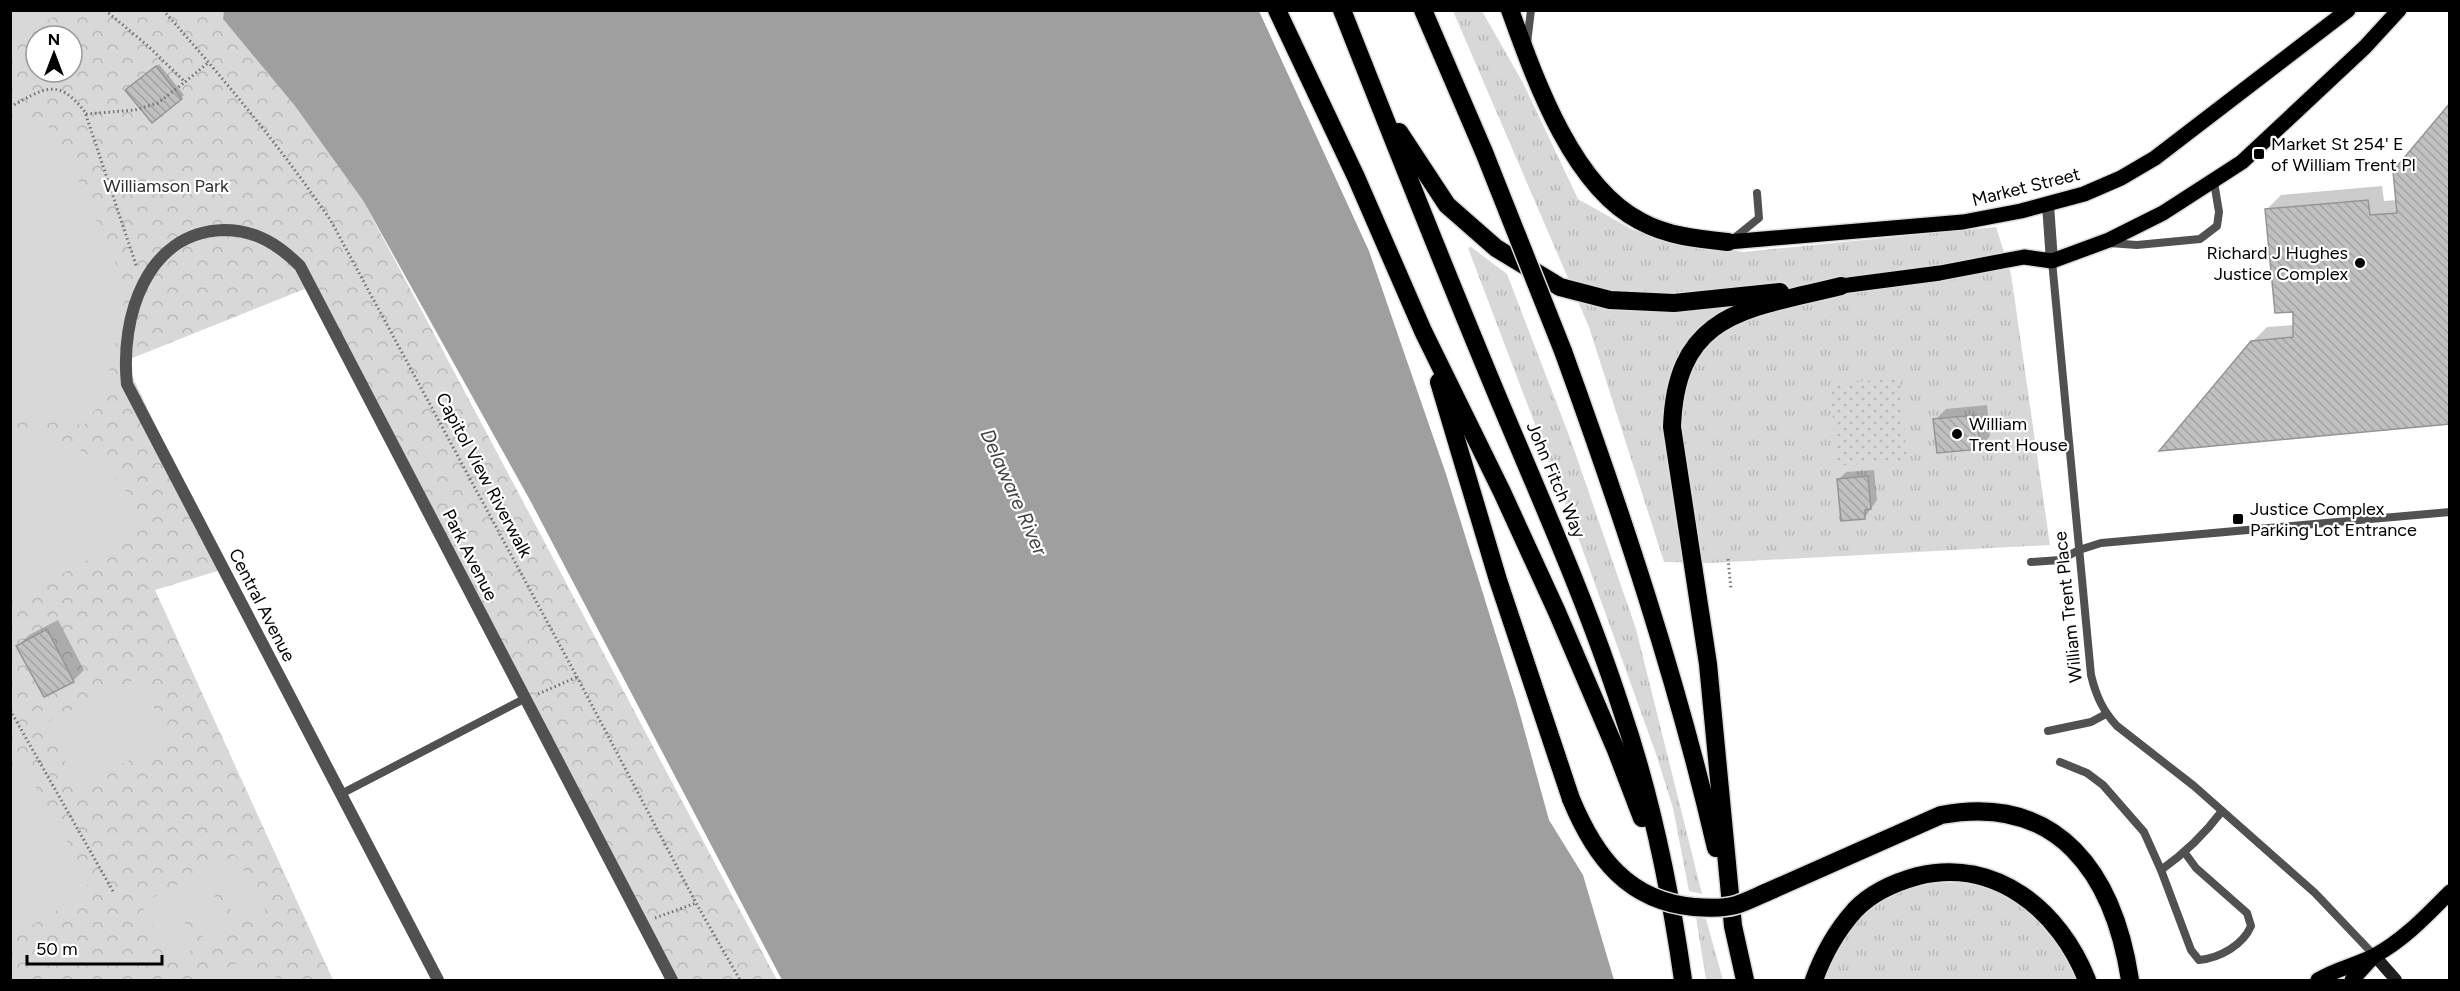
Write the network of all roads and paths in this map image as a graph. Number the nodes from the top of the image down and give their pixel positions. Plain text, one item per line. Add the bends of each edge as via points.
1 (105, 10) edge
2 (163, 10) edge
3 (1277, 10) edge
4 (1341, 10) edge
5 (1423, 10) edge
6 (1510, 10) edge
7 (1531, 10) edge
8 (2348, 10) edge
9 (2399, 10) edge
10 (1526, 53) junction
11 (209, 62) junction
12 (185, 82) junction
13 (1376, 98) junction
14 (10, 107) edge
15 (86, 114) junction
16 (2214, 182) junction
17 (1757, 193) dead end
18 (2048, 205) junction
19 (1728, 242) junction
20 (177, 243) joint
21 (2102, 243) junction
22 (2052, 261) junction
23 (142, 286) junction
24 (1841, 286) junction
25 (1423, 331) junction
26 (2450, 512) edge
27 (2079, 550) junction
28 (1728, 559) dead end
29 (2031, 562) dead end
30 (1731, 589) dead end
31 (577, 677) junction
32 (556, 687) dead end
33 (524, 699) junction
34 (10, 710) edge
35 (2106, 714) junction
36 (2048, 731) dead end
37 (2060, 762) dead end
38 (341, 794) junction
39 (2222, 811) junction
40 (2186, 853) junction
41 (2161, 870) junction
42 (1670, 892) junction
43 (2450, 892) edge
44 (114, 893) dead end
45 (696, 903) junction
46 (642, 924) junction
47 (1733, 926) junction
48 (2374, 956) junction
49 (438, 981) edge
50 (672, 981) edge
51 (740, 981) edge
52 (1683, 981) edge
53 (1745, 981) edge
54 (1814, 981) edge
55 (2087, 981) edge
56 (2130, 981) edge
57 (2318, 981) edge
58 (2352, 981) edge
59 (2396, 981) edge

1 - 12 path
2 - 11 path, Capitol View Riverwalk
3 - 25 highway
4 - 13 highway, John Fitch Way
5 - 47 highway, bridge via 1563,351 1644,585 1697,766
6 - 10 highway
7 - 10 lane
8 - 18 main road, Market Street via 2155,158 2112,182
9 - 16 main road via 2242,162
10 - 19 highway via 1544,97 1582,168 1610,200 1658,230
11 - 12 path
11 - 31 path, Capitol View Riverwalk via 297,171 331,221
12 - 15 path via 158,103 135,110
13 - 24 highway via 1447,205 1496,248 1560,288 1610,300 1674,303
13 - 42 highway, John Fitch Way via 1591,623 1622,708
14 - 15 path via 45,88 59,89 73,96
15 - 23 path
16 - 21 main road
16 - 21 lane via 2217,226 2200,239 2137,245
17 - 19 lane via 1759,218
18 - 19 main road, Market Street via 1963,222
18 - 22 street, William Trent Place
20 - 23 street, Central Avenue via 162,256
20 - 33 street, Park Avenue via 215,230 252,234 285,250 300,266
21 - 22 main road
22 - 24 main road via 2024,257
22 - 27 lane, William Trent Place
23 - 38 street, Central Avenue via 126,338 127,384
24 - 47 highway via 1741,312 1707,332 1683,366 1673,406 1672,427 1708,664
25 - 42 highway via 1557,612 1616,750
25 - 56 highway, bridge via 1498,580 1571,799 1604,859 1636,890 1674,905 1734,906 1941,815 1993,811 2050,831 2084,860 2099,882 2119,931
26 - 27 lane via 2101,543
27 - 29 lane via 2060,560
27 - 35 lane, William Trent Place via 2091,675
28 - 30 path
31 - 32 path
31 - 45 path, Capitol View Riverwalk
33 - 38 lane
33 - 46 street, Park Avenue
34 - 44 path
35 - 36 lane via 2091,722
35 - 39 lane, William Trent Place
37 - 41 lane via 2087,773 2103,785 2144,832
38 - 49 street, Central Avenue
39 - 40 lane
39 - 48 lane, William Trent Place via 2315,893
40 - 41 lane
40 - 41 lane via 2196,868 2247,912 2251,926 2243,942 2199,960 2191,950
42 - 52 highway, John Fitch Way
43 - 48 main road via 2414,928
45 - 46 path
45 - 51 path, Capitol View Riverwalk
46 - 50 street, Park Avenue
47 - 53 highway
48 - 57 main road
48 - 58 main road
48 - 59 street
54 - 55 highway via 1834,939 1863,903 1907,879 1946,872 1990,878 2030,899 2064,935

